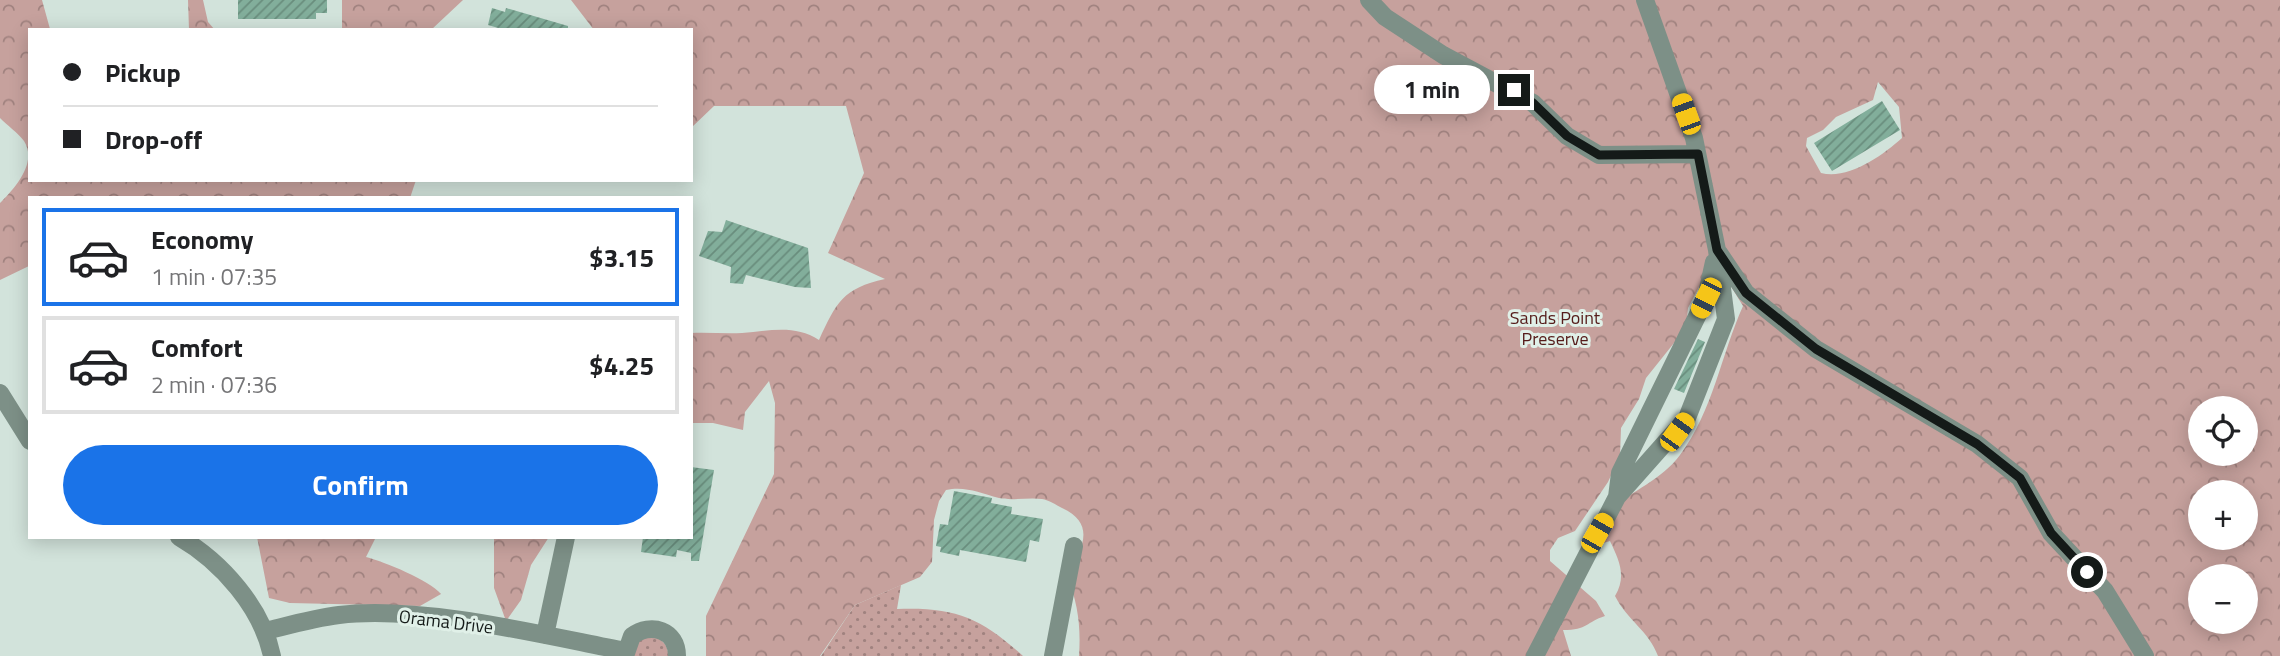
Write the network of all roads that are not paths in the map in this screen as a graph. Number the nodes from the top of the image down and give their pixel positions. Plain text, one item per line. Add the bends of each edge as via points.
1 (1368, 0) edge
2 (1645, 0) edge
3 (1698, 154) junction
4 (1717, 250) junction
5 (0, 393) edge
6 (28, 438) edge
7 (1618, 497) junction
8 (181, 539) edge
9 (566, 539) edge
10 (1074, 546) dead end
11 (266, 631) junction
12 (545, 635) junction
13 (625, 653) edge
14 (272, 656) edge
15 (677, 656) edge
16 (1053, 656) edge
17 (1535, 656) edge
18 (2145, 656) edge

1 - 3 street via 1443,55 1533,103 1567,136 1599,155
2 - 3 street
3 - 4 street
4 - 7 street via 1706,298 1620,473
4 - 7 street via 1726,319 1687,418
4 - 18 street via 1746,293 1816,349 1977,444 2020,478 2051,533 2105,591
5 - 6 street
7 - 17 street
8 - 11 street via 228,578
9 - 12 street
10 - 16 street
11 - 12 street, Orama Drive via 364,614 434,618
11 - 14 street
12 - 13 street, Orama Drive
13 - 15 street, Orama Drive via 627,643 639,631 655,629 670,636

